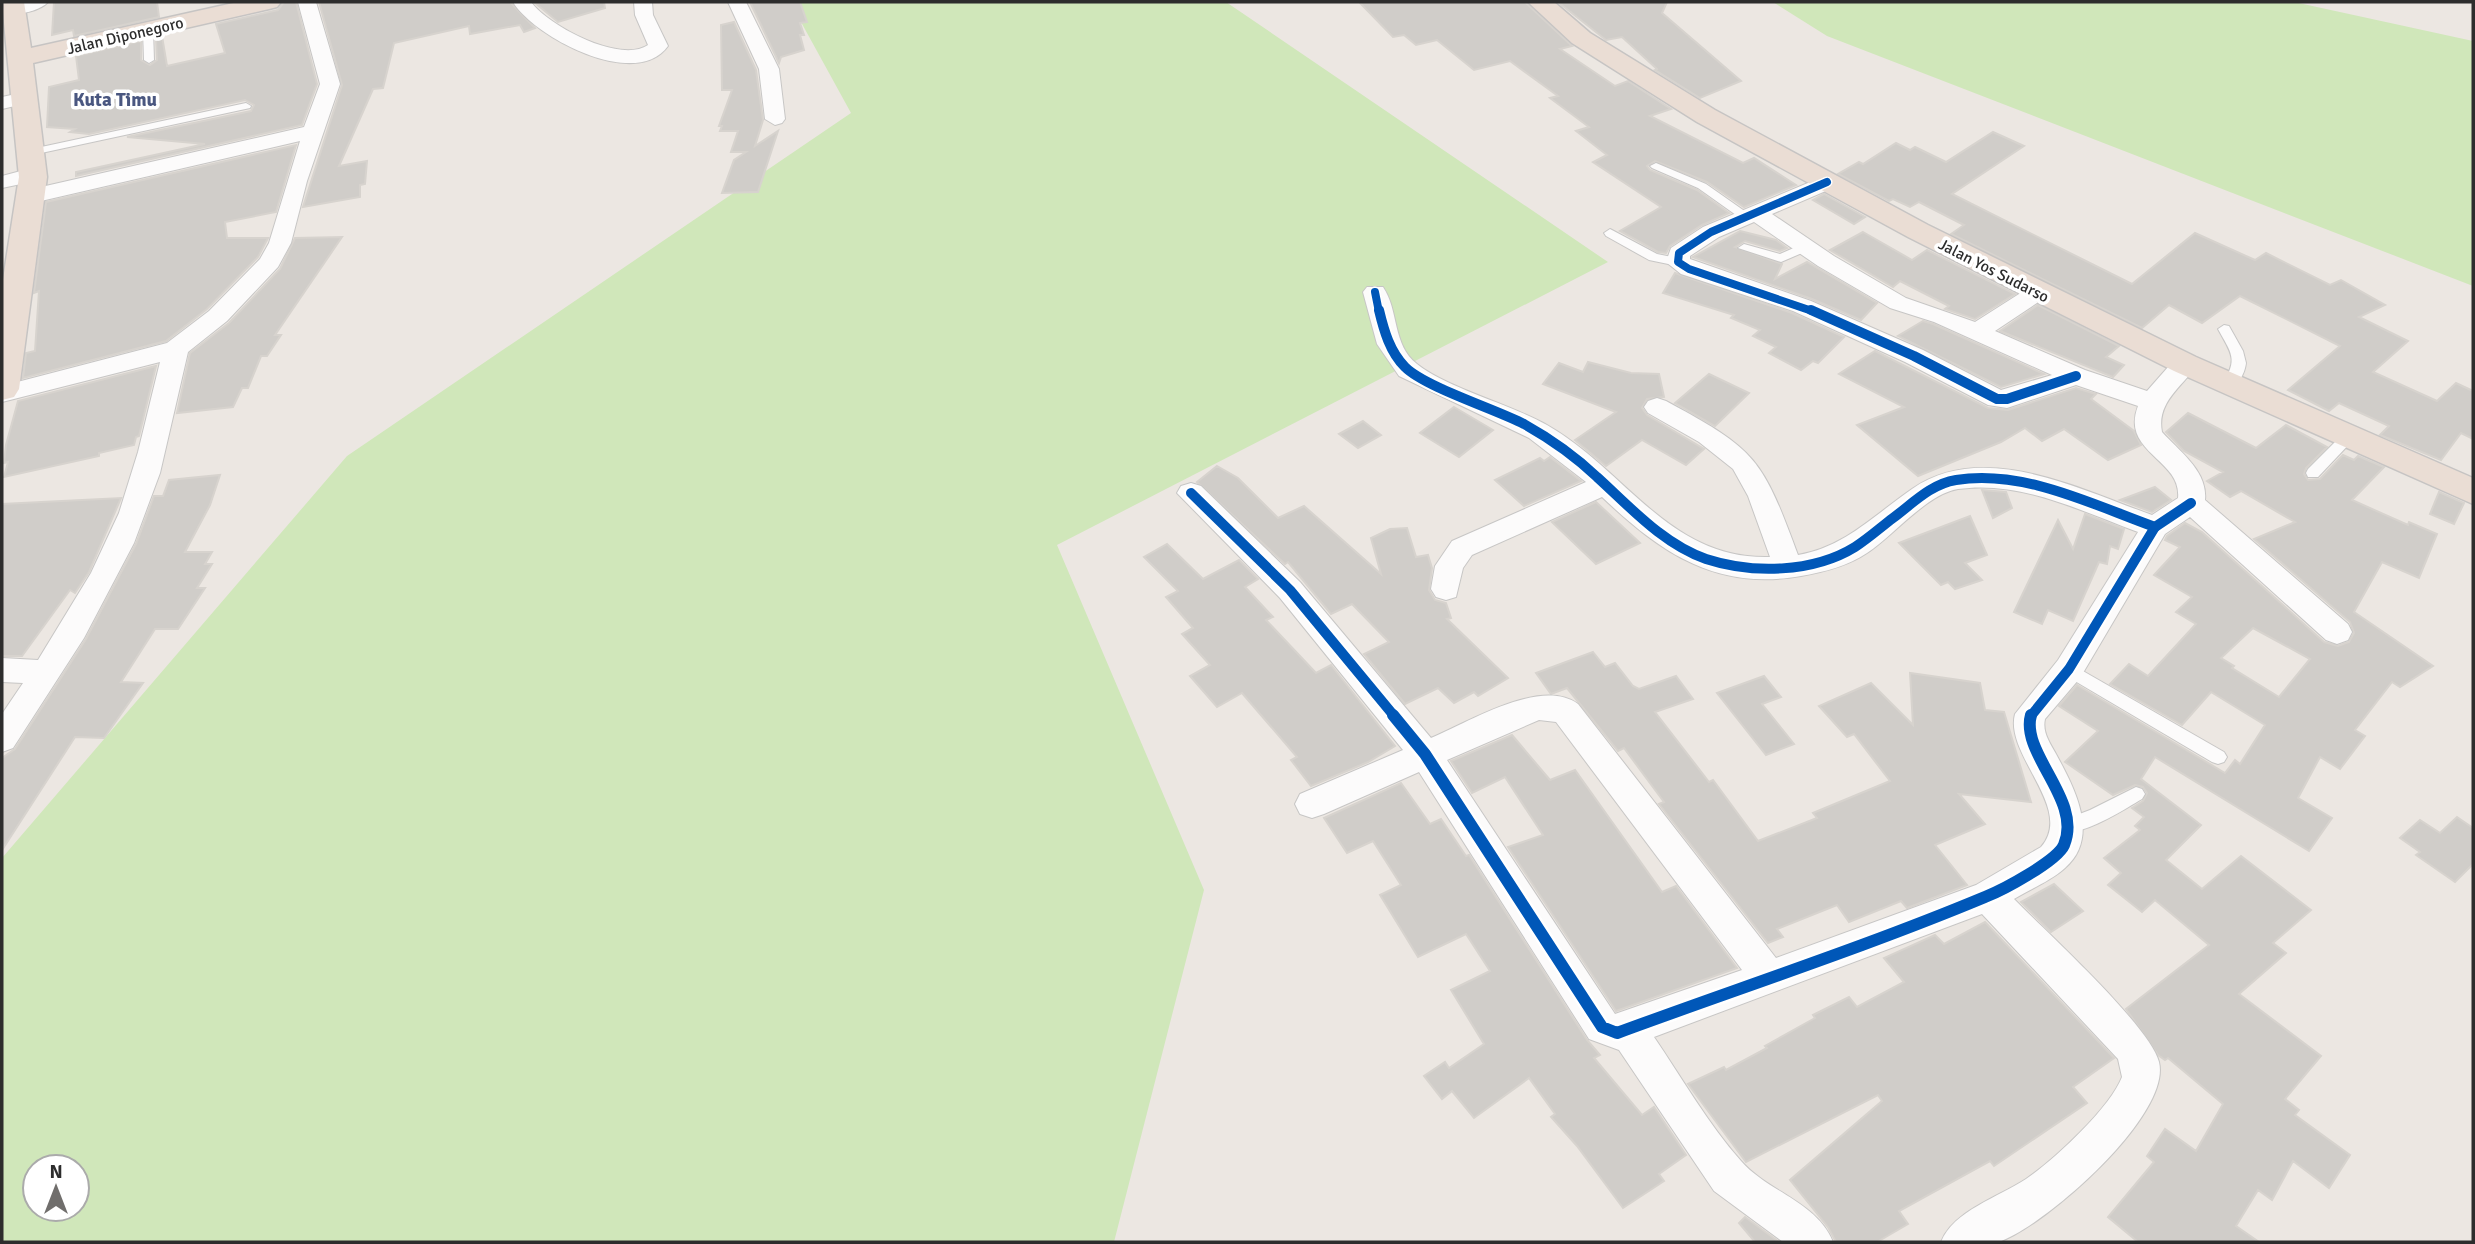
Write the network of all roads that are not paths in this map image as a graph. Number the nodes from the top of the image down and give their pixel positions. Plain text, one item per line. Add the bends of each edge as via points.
1 (39, 2) edge
2 (269, 2) edge
3 (307, 2) edge
4 (522, 2) edge
5 (643, 2) edge
6 (737, 2) edge
7 (1540, 2) edge
8 (13, 6) edge
9 (148, 30) junction
10 (21, 58) junction
11 (149, 60) dead end
12 (13, 100) edge
13 (246, 106) dead end
14 (775, 119) dead end
15 (311, 132) junction
16 (1656, 166) dead end
17 (31, 174) junction
18 (2, 182) edge
19 (1827, 182) junction
20 (1751, 215) junction
21 (1609, 233) dead end
22 (1805, 247) junction
23 (1744, 248) dead end
24 (1678, 262) junction
25 (1818, 285) junction
26 (1375, 292) dead end
27 (2038, 292) junction
28 (2224, 329) dead end
29 (1976, 332) junction
30 (176, 349) junction
31 (2185, 364) junction
32 (3, 371) edge
33 (2076, 376) junction
34 (2229, 384) junction
35 (2, 394) edge
36 (2152, 402) junction
37 (1657, 407) dead end
38 (2349, 436) junction
39 (2313, 474) dead end
40 (1605, 485) junction
41 (2473, 492) edge
42 (1191, 493) dead end
43 (2191, 503) junction
44 (2155, 527) junction
45 (1788, 566) junction
46 (1446, 589) dead end
47 (2337, 632) dead end
48 (2069, 669) junction
49 (2, 670) edge
50 (46, 672) junction
51 (2, 738) edge
52 (1424, 754) junction
53 (2218, 757) dead end
54 (2136, 794) dead end
55 (1312, 804) dead end
56 (2067, 826) junction
57 (1988, 896) junction
58 (1769, 977) junction
59 (1628, 1030) junction
60 (1972, 1240) edge
61 (1813, 1242) edge

1 - 8 street
2 - 9 highway, Jalan Diponegoro
3 - 15 street via 330,84
4 - 5 street via 541,23 598,49 631,58 659,46 644,15
6 - 14 street via 769,69
7 - 19 highway, Jalan Yos Sudarso via 1613,59 1706,117
8 - 10 highway
9 - 10 highway, Jalan Diponegoro
9 - 11 lane
10 - 12 highway
12 - 17 highway
13 - 17 lane
15 - 17 street
15 - 30 street via 274,255 236,298
16 - 20 lane
17 - 18 street
17 - 32 highway
19 - 20 street
19 - 27 highway, Jalan Yos Sudarso
20 - 22 street
20 - 24 street via 1711,232 1679,254
21 - 24 lane via 1653,257
22 - 23 lane via 1781,258
22 - 25 street
24 - 25 street via 1689,269
25 - 29 street via 1898,303
25 - 33 street via 1914,356 1997,399
26 - 40 street via 1390,349 1408,370 1556,443
27 - 29 street
27 - 31 highway, Jalan Yos Sudarso
28 - 34 lane via 2241,359 2240,371
29 - 33 street
30 - 35 street
30 - 50 street via 133,512 95,593
31 - 34 highway, Jalan Yos Sudarso
31 - 36 street
33 - 36 street
34 - 38 highway, Jalan Yos Sudarso
36 - 43 street via 2146,426 2149,434 2187,476
37 - 45 street via 1739,459 1751,474
38 - 39 lane
38 - 41 highway, Jalan Yos Sudarso
40 - 45 street via 1670,541 1705,559 1754,568
40 - 46 street via 1462,548 1449,566
42 - 52 street via 1290,590
43 - 44 street
43 - 47 street
44 - 45 street via 2020,482 1956,479 1913,499 1854,547 1828,559
44 - 48 street
48 - 53 lane
48 - 56 street via 2031,714 2028,725 2057,787
49 - 50 street
50 - 51 street
52 - 55 street
52 - 58 street via 1536,707 1559,707
52 - 59 street via 1602,1027 1616,1033
54 - 56 lane
56 - 57 street via 2064,845 2053,858
57 - 58 street
57 - 60 street via 2131,1046 2140,1062 2141,1077 2137,1091 2083,1159
58 - 59 street
59 - 61 street via 1728,1177

